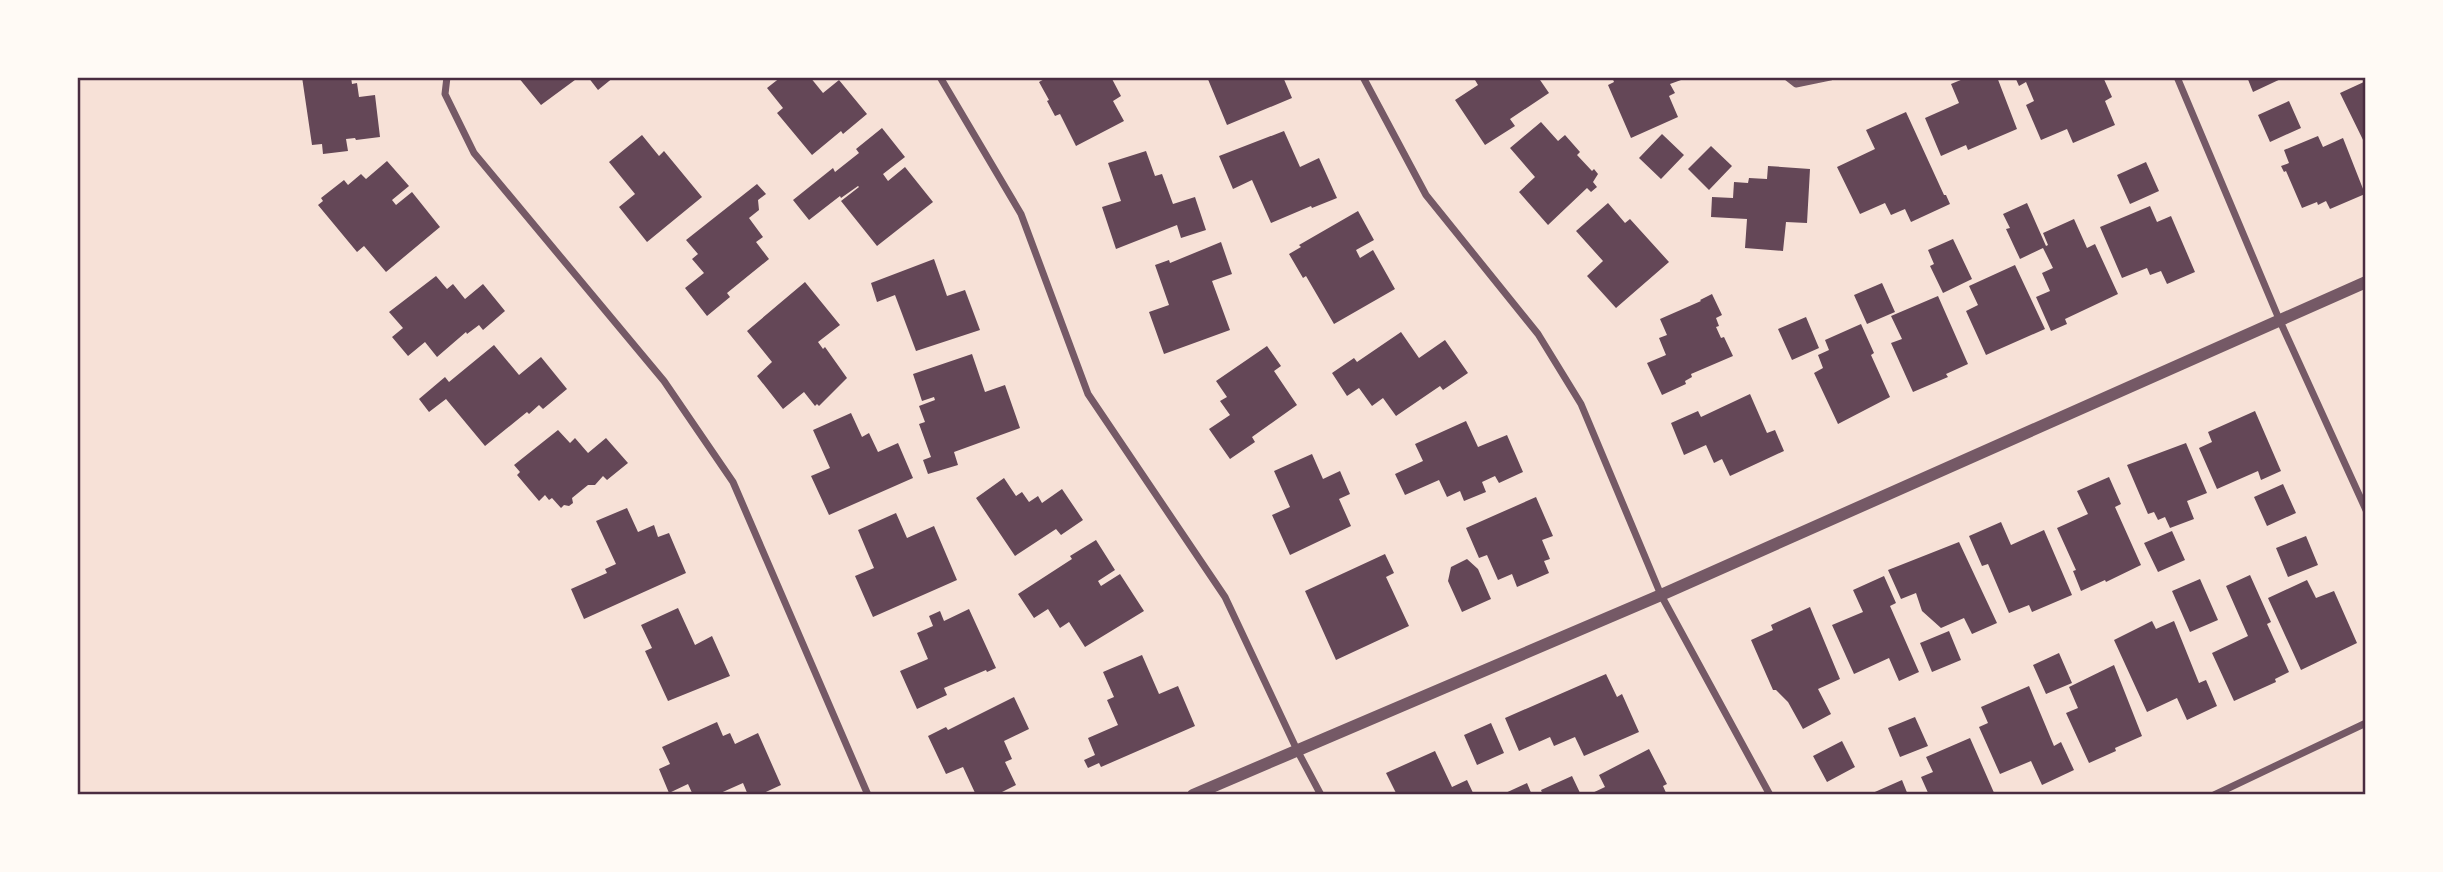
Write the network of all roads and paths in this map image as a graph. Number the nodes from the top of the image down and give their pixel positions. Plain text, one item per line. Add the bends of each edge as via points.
1 (447, 77) edge
2 (940, 77) edge
3 (1363, 77) edge
4 (1787, 77) edge
5 (1830, 77) edge
6 (2177, 77) edge
7 (2366, 282) edge
8 (2279, 319) junction
9 (2366, 510) edge
10 (1661, 595) junction
11 (2366, 723) edge
12 (1297, 750) junction
13 (868, 795) edge
14 (1193, 795) edge
15 (1321, 795) edge
16 (1770, 795) edge
17 (2214, 795) edge

1 - 13 street via 445,94 474,153 664,381 733,482
2 - 12 street via 1021,214 1088,394 1225,597
3 - 10 street via 1426,195 1538,334 1581,404
4 - 5 street via 1796,84
6 - 8 street
7 - 8 street
8 - 9 street
8 - 10 street
10 - 12 street
10 - 16 street
11 - 17 street
12 - 14 street
12 - 15 street

